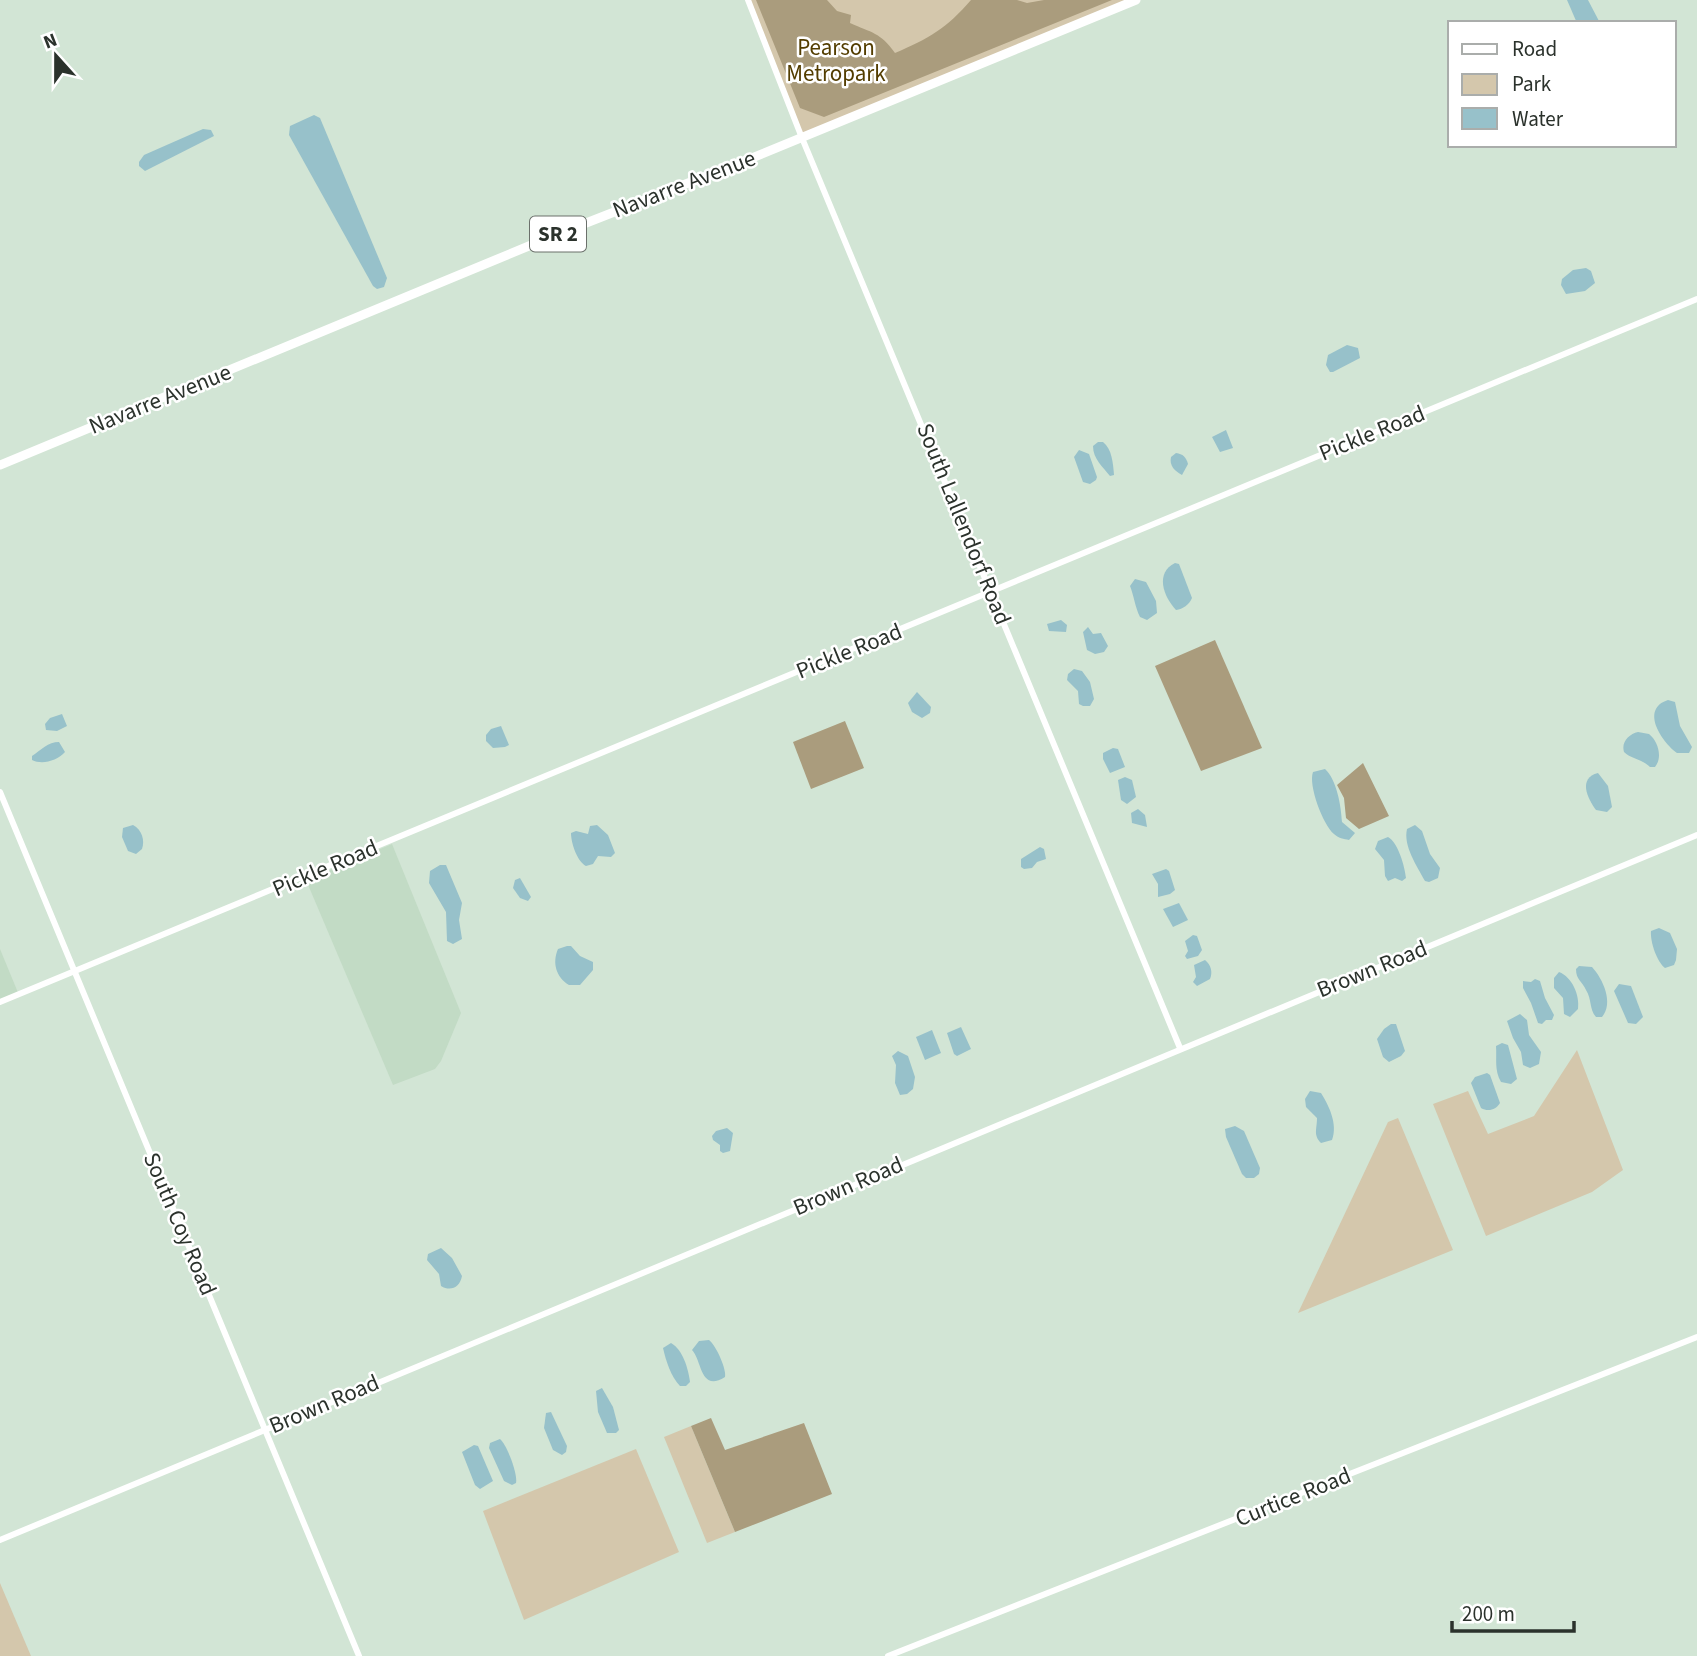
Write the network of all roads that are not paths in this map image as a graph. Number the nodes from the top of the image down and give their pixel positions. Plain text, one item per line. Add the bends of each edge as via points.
1 (748, 0) edge
2 (1136, 0) edge
3 (803, 138) junction
4 (1697, 299) edge
5 (0, 466) edge
6 (992, 591) junction
7 (0, 792) edge
8 (1697, 835) edge
9 (75, 971) junction
10 (0, 1002) edge
11 (1180, 1048) junction
12 (1697, 1337) edge
13 (265, 1429) junction
14 (0, 1540) edge
15 (359, 1656) edge
16 (888, 1656) edge

1 - 3 street, South Lallendorf Road
2 - 3 highway, Navarre Avenue / SR 2
3 - 5 highway, Navarre Avenue / SR 2 via 616,210
3 - 6 street, South Lallendorf Road
4 - 6 street, Pickle Road
6 - 9 street, Pickle Road
6 - 11 street, South Lallendorf Road
7 - 9 street, South Coy Road
8 - 11 street, Brown Road
9 - 10 street, Pickle Road
9 - 13 street, South Coy Road
11 - 13 street, Brown Road
12 - 16 street, Curtice Road
13 - 14 street, Brown Road
13 - 15 street, South Coy Road

